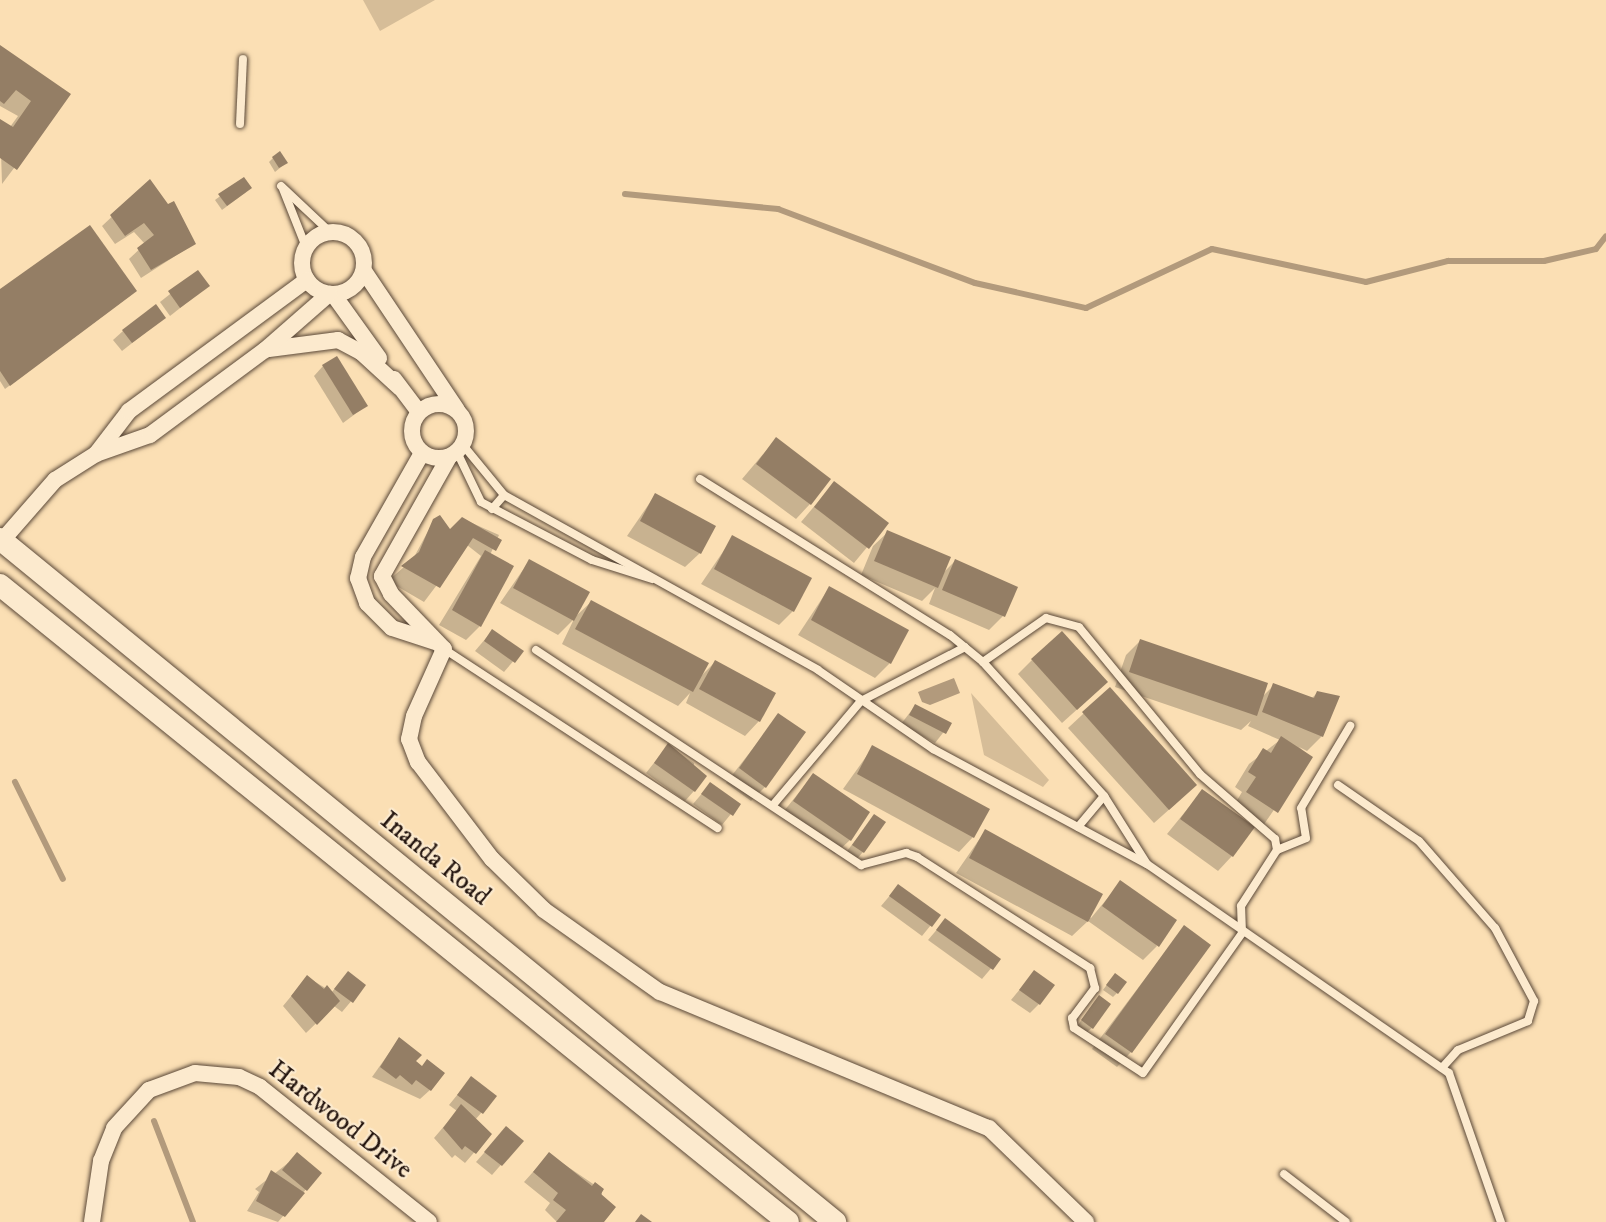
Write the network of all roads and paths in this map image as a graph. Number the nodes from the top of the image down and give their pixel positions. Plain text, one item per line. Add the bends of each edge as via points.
1 (243, 59) dead end
2 (240, 124) dead end
3 (330, 232) junction
4 (306, 247) junction
5 (364, 272) junction
6 (307, 280) junction
7 (331, 294) junction
8 (265, 350) junction
9 (400, 388) junction
10 (457, 411) junction
11 (419, 412) junction
12 (457, 451) junction
13 (422, 453) junction
14 (96, 454) junction
15 (700, 479) dead end
16 (504, 495) junction
17 (492, 509) junction
18 (0, 541) edge
19 (655, 580) junction
20 (0, 585) edge
21 (440, 645) junction
22 (965, 647) junction
23 (536, 650) dead end
24 (983, 662) junction
25 (861, 701) junction
26 (1350, 726) dead end
27 (1338, 785) dead end
28 (1104, 796) junction
29 (773, 805) junction
30 (1078, 827) junction
31 (718, 828) dead end
32 (1277, 850) junction
33 (1147, 864) junction
34 (1242, 933) junction
35 (1442, 1068) junction
36 (1284, 1174) dead end
37 (92, 1222) edge
38 (429, 1222) edge
39 (789, 1222) edge
40 (835, 1222) edge
41 (1086, 1222) edge
42 (1346, 1222) edge
43 (1501, 1222) edge

1 - 2 lane
3 - 4 street
3 - 4 lane via 281,186
3 - 5 street via 357,243
4 - 6 street via 302,264
5 - 7 street via 354,287
5 - 10 street
6 - 7 street
6 - 14 street via 129,411
7 - 8 street
7 - 9 street
8 - 9 street via 338,340 361,352
8 - 14 street via 150,435
9 - 11 street
10 - 11 street via 438,403
10 - 12 street via 466,426
11 - 13 street via 412,438
12 - 13 street
12 - 16 lane
12 - 17 lane via 474,494
12 - 21 street via 382,576 383,585
13 - 21 street via 363,557 358,578 367,603 392,628
14 - 18 street via 56,480
15 - 22 lane
16 - 17 lane
16 - 19 lane via 630,561
17 - 19 lane via 592,560
18 - 40 main road, Inanda Road
19 - 25 lane via 818,670
20 - 39 main road
21 - 31 lane
21 - 41 street via 409,739 415,754 492,859 544,910 660,993 789,1042 917,1100 969,1116 997,1135
22 - 24 lane
22 - 25 lane
23 - 29 lane
24 - 28 lane
24 - 32 lane via 1046,618 1079,627 1187,760 1211,787 1268,829
25 - 29 lane
25 - 30 lane via 933,749
26 - 32 lane via 1301,808 1306,838
27 - 35 lane via 1419,841 1495,928 1533,1000 1528,1021 1458,1050
28 - 30 lane
28 - 33 lane
29 - 34 lane via 861,865 906,853 916,857 1090,968 1095,988 1072,1018 1074,1028 1143,1073
30 - 33 lane
32 - 34 lane via 1241,906
33 - 34 lane
34 - 35 lane
35 - 43 lane via 1449,1073
36 - 42 lane
37 - 38 street, Hardwood Drive via 101,1161 114,1128 149,1090 195,1073 239,1077 260,1087

